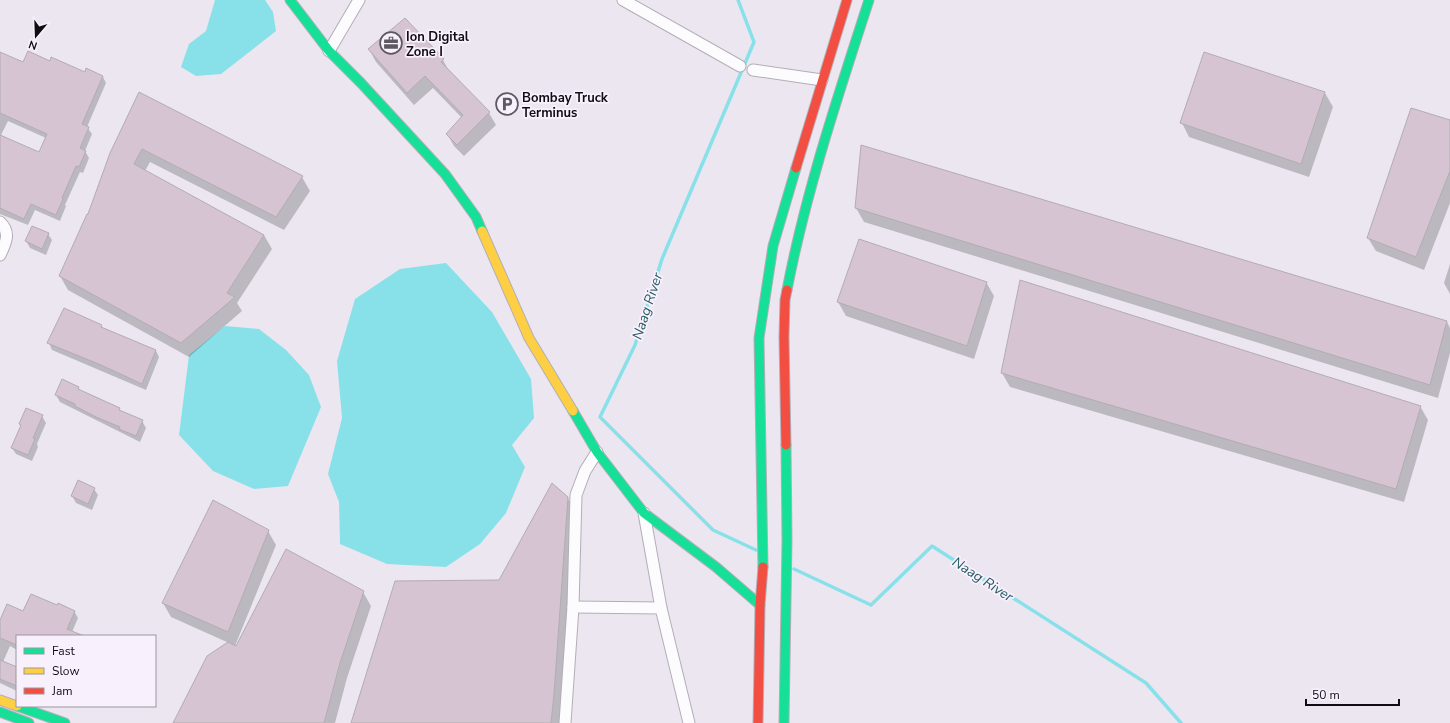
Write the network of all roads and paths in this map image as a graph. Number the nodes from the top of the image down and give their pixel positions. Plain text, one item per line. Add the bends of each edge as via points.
1 (290, 0) edge
2 (359, 0) edge
3 (623, 0) edge
4 (847, 0) edge
5 (869, 0) edge
6 (329, 51) junction
7 (740, 66) dead end
8 (753, 70) dead end
9 (822, 80) junction
10 (0, 222) edge
11 (0, 255) edge
12 (597, 452) junction
13 (644, 513) junction
14 (760, 604) junction
15 (573, 607) junction
16 (661, 608) junction
17 (0, 700) edge
18 (16, 706) edge
19 (20, 707) edge
20 (0, 712) edge
21 (29, 723) edge
22 (65, 723) edge
23 (565, 723) edge
24 (689, 723) edge
25 (758, 723) edge
26 (784, 723) edge

1 - 6 main road
2 - 6 street
3 - 7 street
4 - 9 main road
5 - 26 main road via 825,136 805,208 785,300
6 - 12 main road via 444,174 476,217 529,338
8 - 9 street
9 - 14 main road via 773,246 759,338 763,546
10 - 11 street via 7,232
12 - 13 main road
12 - 15 street via 585,471 576,495
13 - 14 main road
13 - 16 street
14 - 25 main road
15 - 16 street
15 - 23 street
16 - 24 street
17 - 18 main road
19 - 22 main road
20 - 21 main road

